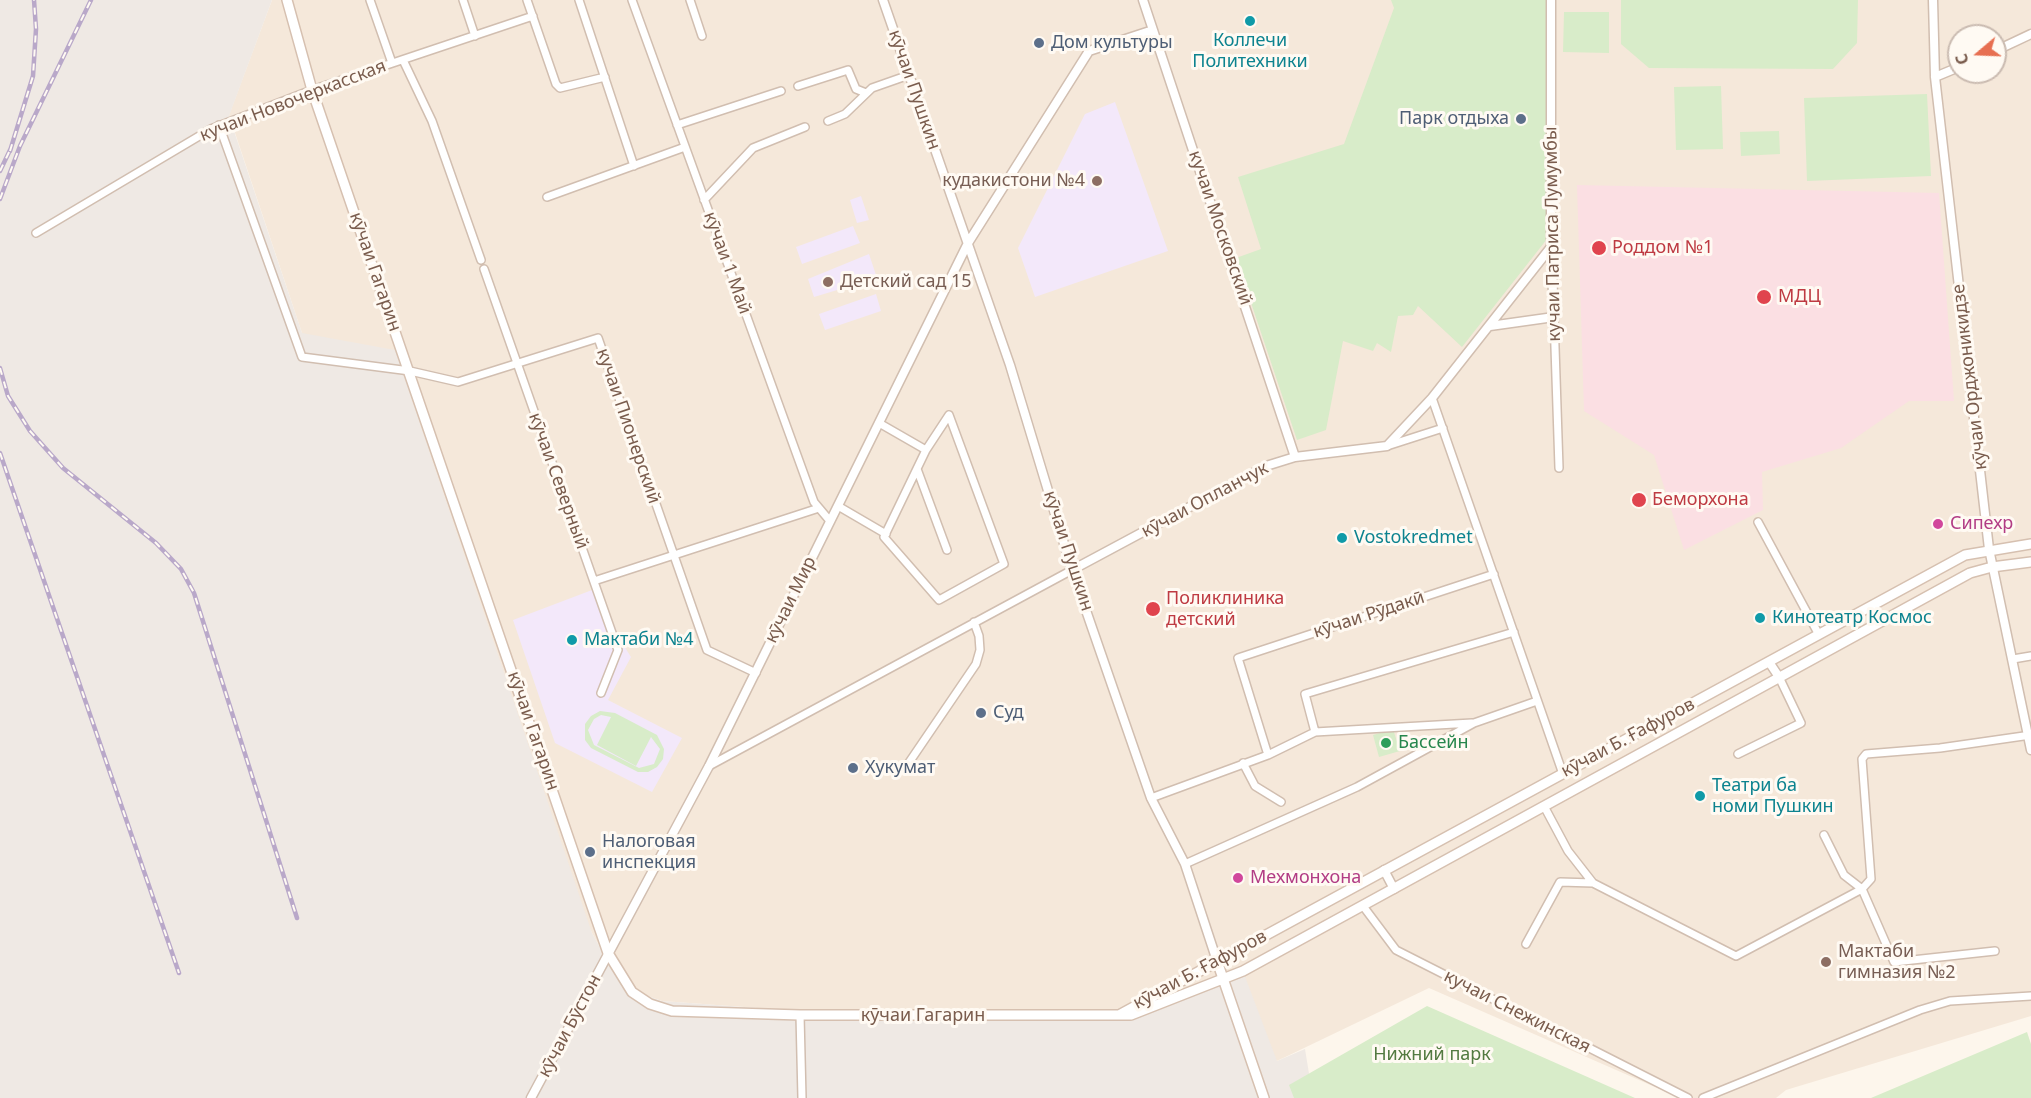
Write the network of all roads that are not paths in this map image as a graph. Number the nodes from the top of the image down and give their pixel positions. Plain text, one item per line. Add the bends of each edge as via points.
1 (287, 0) edge
2 (370, 0) edge
3 (463, 0) edge
4 (527, 0) edge
5 (579, 0) edge
6 (632, 0) edge
7 (690, 0) edge
8 (882, 0) edge
9 (1143, 0) edge
10 (1551, 0) edge
11 (1933, 0) edge
12 (533, 16) junction
13 (1153, 30) junction
14 (2031, 34) edge
15 (475, 36) junction
16 (702, 36) dead end
17 (2007, 45) edge
18 (403, 60) junction
19 (392, 63) junction
20 (1947, 72) edge
21 (909, 75) junction
22 (605, 77) junction
23 (1935, 77) junction
24 (798, 86) dead end
25 (312, 90) junction
26 (781, 91) dead end
27 (866, 93) junction
28 (828, 121) dead end
29 (219, 125) junction
30 (677, 125) junction
31 (805, 127) dead end
32 (685, 147) junction
33 (633, 166) junction
34 (547, 197) dead end
35 (704, 200) junction
36 (36, 233) dead end
37 (968, 243) junction
38 (1551, 247) junction
39 (481, 260) dead end
40 (484, 268) dead end
41 (1554, 316) junction
42 (1490, 326) junction
43 (516, 363) junction
44 (410, 371) junction
45 (1432, 398) junction
46 (879, 423) junction
47 (1443, 428) junction
48 (1387, 446) junction
49 (927, 450) junction
50 (1295, 457) junction
51 (1559, 468) dead end
52 (917, 469) junction
53 (838, 506) junction
54 (819, 508) junction
55 (830, 522) junction
56 (1758, 522) dead end
57 (886, 534) junction
58 (2031, 544) edge
59 (1989, 549) junction
60 (947, 550) dead end
61 (672, 556) junction
62 (2031, 561) edge
63 (1992, 567) junction
64 (1072, 570) junction
65 (1494, 574) junction
66 (594, 581) junction
67 (974, 622) junction
68 (1514, 632) junction
69 (1818, 633) junction
70 (2031, 656) edge
71 (2013, 659) junction
72 (1769, 662) junction
73 (756, 673) junction
74 (1779, 677) junction
75 (601, 693) dead end
76 (1538, 701) junction
77 (1474, 723) junction
78 (1315, 732) junction
79 (2030, 735) edge
80 (2031, 750) edge
81 (1268, 754) junction
82 (1738, 754) dead end
83 (1243, 763) junction
84 (908, 764) dead end
85 (709, 766) junction
86 (1563, 774) junction
87 (1151, 798) junction
88 (1281, 802) dead end
89 (1545, 808) junction
90 (1824, 835) dead end
91 (1185, 864) junction
92 (1384, 870) junction
93 (1593, 883) junction
94 (1394, 889) junction
95 (1862, 889) junction
96 (1363, 906) junction
97 (1526, 944) dead end
98 (1995, 951) dead end
99 (608, 953) junction
100 (1217, 961) junction
101 (1223, 978) junction
102 (2031, 996) edge
103 (800, 1015) junction
104 (1119, 1015) junction
105 (531, 1098) edge
106 (802, 1098) edge
107 (1264, 1098) edge
108 (1688, 1098) edge
109 (1703, 1098) edge

1 - 25 main road, кӯчаи Гагарин
2 - 19 street
3 - 15 street
4 - 12 street
5 - 22 street
6 - 30 street, кӯчаи 1 Май
7 - 16 street
8 - 21 street, кӯчаи Пушкин
9 - 13 street, кучаи Московский
10 - 38 street, кучаи Патриса Лумумбы
11 - 23 street, кӯчаи Орджоникидзе
12 - 15 street, кучаи Новочеркасская
12 - 22 street via 560,88
13 - 37 street via 1089,51
13 - 50 street, кучаи Московский
14 - 17 street
15 - 18 street, кучаи Новочеркасская
18 - 19 street, кучаи Новочеркасская
18 - 39 street via 432,121
19 - 25 street, кучаи Новочеркасская
20 - 23 street
21 - 27 street
21 - 37 street, кӯчаи Пушкин
22 - 33 street
23 - 59 street, кӯчаи Орджоникидзе
24 - 27 street via 848,70 856,89
25 - 29 street, кучаи Новочеркасская
25 - 44 main road, кӯчаи Гагарин
26 - 30 street
27 - 28 street via 845,114
29 - 36 street, кучаи Новочеркасская
29 - 44 street, кучаи Пионерский via 302,357
30 - 32 street, кӯчаи 1 Май
31 - 35 street via 753,148
32 - 33 street
32 - 35 street, кӯчаи 1 Май
33 - 34 street
35 - 54 street, кӯчаи 1 Май
37 - 46 street, кӯчаи Мир
37 - 64 street, кӯчаи Пушкин via 1010,364
38 - 41 street, кучаи Патриса Лумумбы
38 - 42 street
40 - 43 street, кӯчаи Северный
41 - 42 street
41 - 51 street, кучаи Патриса Лумумбы
42 - 45 street
43 - 44 street, кучаи Пионерский via 458,382
43 - 61 street, кучаи Пионерский via 598,338
43 - 66 street, кӯчаи Северный
44 - 99 main road, кӯчаи Гагарин
45 - 47 street
45 - 48 street
46 - 49 street
46 - 53 street, кӯчаи Мир
47 - 48 street
47 - 65 street
48 - 50 street, кӯчаи Опланчук
49 - 52 street
49 - 57 street via 949,415 1004,564 939,600 884,537
50 - 64 street, кӯчаи Опланчук via 1266,466
52 - 57 street
52 - 60 street
53 - 55 street, кӯчаи Мир
53 - 57 street
54 - 55 street, кӯчаи 1 Май
54 - 61 street
55 - 73 street, кӯчаи Мир
56 - 69 street
58 - 59 main road, кӯчаи Б. Ғафуров
59 - 63 street, кӯчаи Орджоникидзе
59 - 69 main road, кӯчаи Б. Ғафуров via 1965,555
61 - 66 street
61 - 73 street, кучаи Пионерский via 707,650
62 - 63 main road, кӯчаи Б. Ғафуров
63 - 71 street, кӯчаи Орджоникидзе
63 - 74 main road, кӯчаи Б. Ғафуров via 1970,573
64 - 67 street
64 - 87 street, кӯчаи Пушкин
65 - 68 street
65 - 81 street, кӯчаи Рӯдакӣ via 1238,658
66 - 75 street, кӯчаи Северный via 618,650
67 - 84 street via 980,650 976,664
67 - 85 street
68 - 76 street
68 - 78 street via 1305,694
69 - 72 main road, кӯчаи Б. Ғафуров
70 - 71 street
71 - 79 street, кӯчаи Орджоникидзе
72 - 74 street
72 - 86 main road, кӯчаи Б. Ғафуров
73 - 85 street, кӯчаи Мир
74 - 82 street via 1801,723
74 - 89 main road, кӯчаи Б. Ғафуров
76 - 77 street
76 - 86 street
77 - 78 street
77 - 91 street via 1357,787
78 - 81 street
79 - 80 street, кӯчаи Орджоникидзе
79 - 95 street via 1866,754 1862,759 1871,879
81 - 83 street
83 - 87 street
83 - 88 street via 1255,786
85 - 99 street, кӯчаи Мир
86 - 92 main road, кӯчаи Б. Ғафуров
87 - 91 street, кӯчаи Пушкин
89 - 93 street via 1572,858
89 - 94 main road, кӯчаи Б. Ғафуров
90 - 95 street via 1844,875
91 - 100 street, кӯчаи Пушкин
92 - 94 street
92 - 100 main road, кӯчаи Б. Ғафуров
93 - 95 street via 1736,956
93 - 97 street via 1560,882
94 - 96 main road, кӯчаи Б. Ғафуров
95 - 98 street via 1894,962
96 - 101 main road, кӯчаи Б. Ғафуров
96 - 108 street, кучаи Снежинская via 1396,950
99 - 103 main road, кӯчаи Гагарин via 632,992 650,1004 672,1011
99 - 105 street, кӯчаи Бӯстон
100 - 101 main road, кӯчаи Пушкин
100 - 104 main road, кӯчаи Б. Ғафуров
101 - 104 main road, кӯчаи Б. Ғафуров via 1131,1015
101 - 107 main road, кӯчаи Пушкин
102 - 109 street via 1950,1001 1920,1010
103 - 104 main road, кӯчаи Гагарин
103 - 106 street

